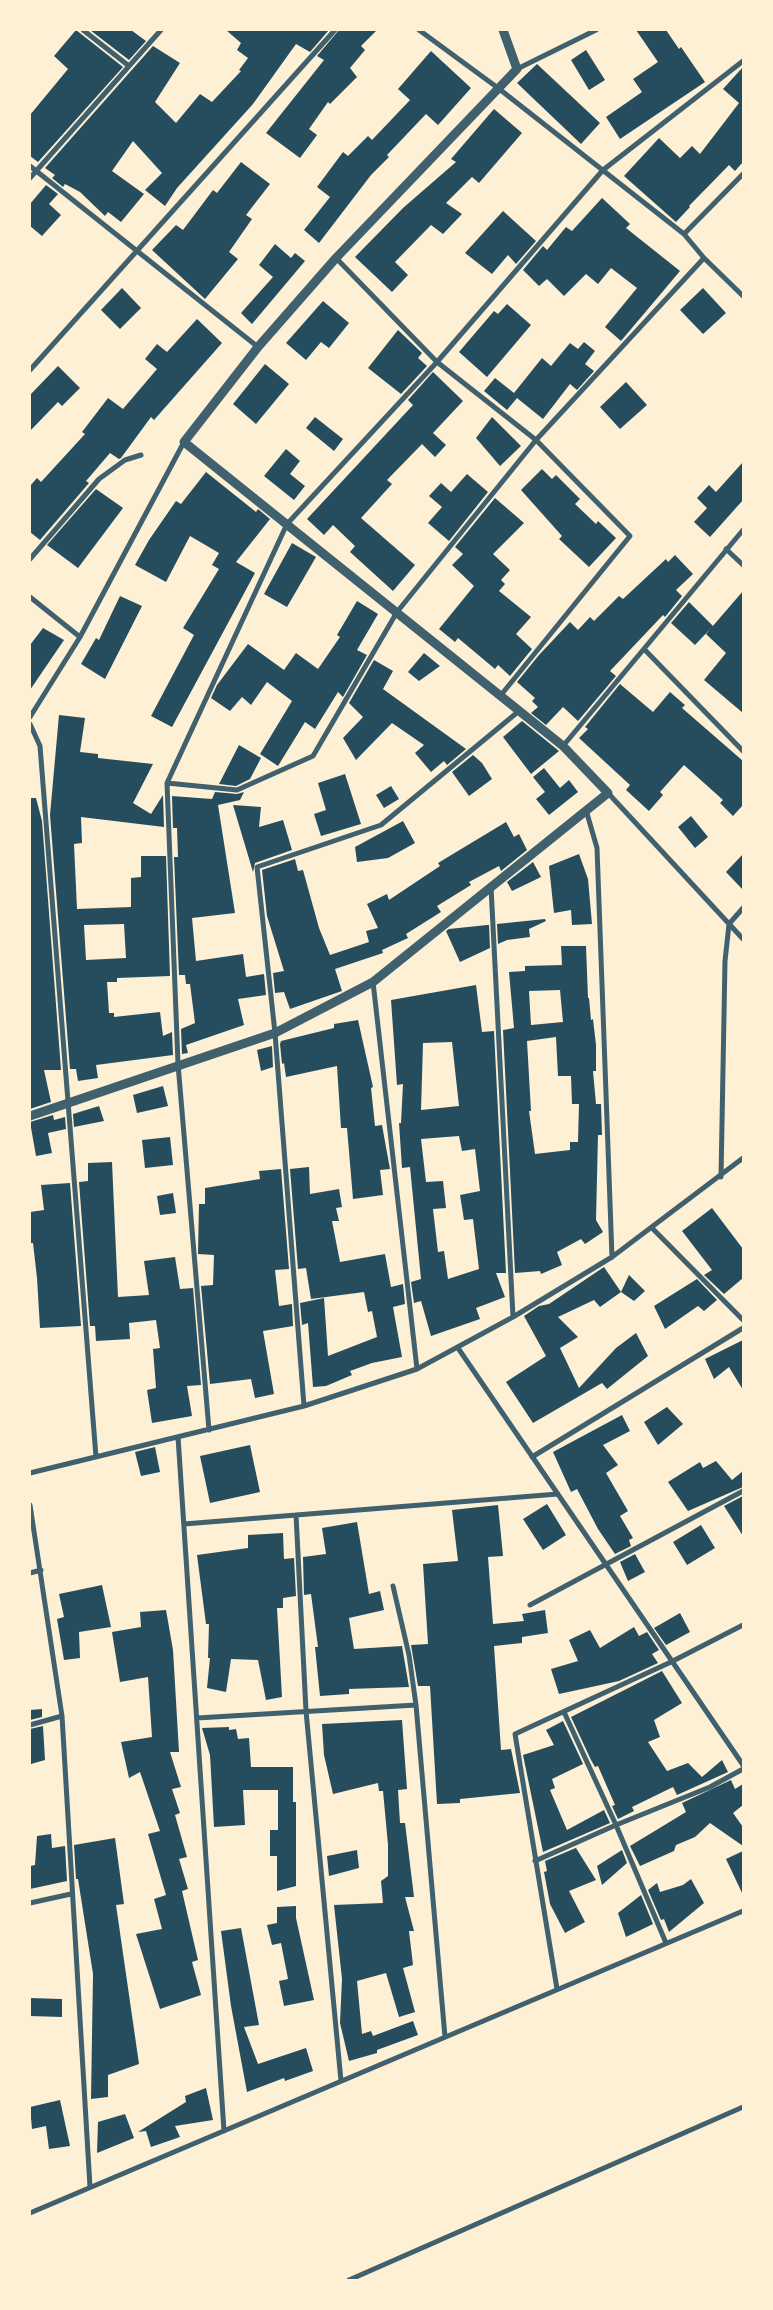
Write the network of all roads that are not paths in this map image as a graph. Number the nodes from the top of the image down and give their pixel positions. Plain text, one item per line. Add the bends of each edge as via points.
1 (83, 30) edge
2 (161, 30) edge
3 (335, 30) edge
4 (419, 30) edge
5 (503, 30) edge
6 (596, 30) edge
7 (743, 60) edge
8 (129, 66) junction
9 (516, 69) junction
10 (498, 88) junction
11 (30, 166) edge
12 (603, 170) junction
13 (37, 171) junction
14 (743, 174) edge
15 (30, 178) edge
16 (684, 234) junction
17 (137, 250) junction
18 (336, 258) junction
19 (704, 258) junction
20 (743, 296) edge
21 (258, 347) junction
22 (437, 362) junction
23 (30, 370) edge
24 (536, 440) junction
25 (184, 442) junction
26 (141, 455) dead end
27 (287, 524) junction
28 (743, 530) edge
29 (726, 549) junction
30 (30, 559) edge
31 (743, 565) edge
32 (30, 597) edge
33 (397, 612) junction
34 (80, 637) junction
35 (644, 649) junction
36 (501, 695) junction
37 (520, 710) junction
38 (30, 717) edge
39 (30, 724) edge
40 (564, 746) junction
41 (743, 751) edge
42 (167, 783) junction
43 (608, 793) junction
44 (586, 810) junction
45 (490, 887) junction
46 (743, 908) edge
47 (729, 924) junction
48 (743, 939) edge
49 (373, 982) junction
50 (275, 1033) junction
51 (178, 1064) junction
52 (68, 1102) junction
53 (30, 1116) edge
54 (743, 1158) edge
55 (721, 1177) junction
56 (652, 1228) junction
57 (612, 1257) junction
58 (513, 1317) junction
59 (743, 1320) edge
60 (743, 1328) edge
61 (458, 1348) junction
62 (417, 1369) junction
63 (304, 1406) junction
64 (209, 1430) junction
65 (178, 1437) junction
66 (96, 1457) junction
67 (532, 1457) junction
68 (30, 1473) edge
69 (743, 1490) edge
70 (558, 1494) junction
71 (30, 1504) edge
72 (296, 1515) junction
73 (184, 1524) junction
74 (605, 1564) junction
75 (40, 1570) junction
76 (30, 1573) edge
77 (393, 1586) dead end
78 (530, 1605) dead end
79 (743, 1625) edge
80 (671, 1662) junction
81 (416, 1705) junction
82 (306, 1711) junction
83 (564, 1712) junction
84 (62, 1716) junction
85 (197, 1718) junction
86 (30, 1725) edge
87 (743, 1765) edge
88 (743, 1769) edge
89 (616, 1825) junction
90 (535, 1861) junction
91 (71, 1894) junction
92 (30, 1903) edge
93 (743, 1911) edge
94 (666, 1943) junction
95 (557, 1989) junction
96 (445, 2037) junction
97 (341, 2081) junction
98 (743, 2107) edge
99 (224, 2131) junction
100 (90, 2187) junction
101 (30, 2213) edge
102 (349, 2280) edge

1 - 8 street
2 - 8 street
3 - 17 street
4 - 10 street
5 - 9 street
6 - 9 street
7 - 12 street
8 - 13 street
9 - 10 street
10 - 12 street
10 - 18 street
11 - 13 street
12 - 16 street
12 - 22 street
13 - 15 street
13 - 17 street
14 - 16 street
16 - 19 street
17 - 21 street
17 - 23 street
18 - 21 street
18 - 22 street
19 - 20 street
19 - 24 street
21 - 25 street
22 - 24 street
22 - 27 street
24 - 33 street
24 - 36 street via 630,536
25 - 27 street
25 - 34 street
26 - 30 street via 125,460 99,479
27 - 33 street
27 - 42 street
28 - 29 street
29 - 31 street
29 - 35 street
32 - 34 street
33 - 36 street
33 - 42 street via 313,756 236,790
34 - 38 street
35 - 40 street
35 - 41 street
36 - 37 street
37 - 40 street
37 - 50 street via 381,824 257,866
39 - 52 street via 40,746
40 - 43 street
42 - 51 street
43 - 44 street
43 - 47 street
44 - 45 street
44 - 57 street via 597,848
45 - 49 street
45 - 58 street
46 - 47 street
47 - 48 street
47 - 55 street via 724,961
49 - 50 street
49 - 62 street
50 - 51 street
50 - 63 street
51 - 52 street
51 - 64 street
52 - 53 street
52 - 66 street
54 - 55 street
55 - 56 street
56 - 57 street
56 - 59 street
57 - 58 street
58 - 61 street
60 - 67 street
61 - 62 street
61 - 67 street
62 - 63 street
63 - 64 street
64 - 65 street
65 - 66 street
65 - 73 street
66 - 68 street
67 - 70 street
69 - 74 street
70 - 72 street
70 - 74 street
71 - 75 street
72 - 73 street
72 - 82 street
73 - 85 street
74 - 78 street
74 - 80 street
75 - 76 street
75 - 84 street
77 - 81 street via 409,1655
79 - 80 street
80 - 83 street
80 - 87 street
81 - 82 street
81 - 96 street
82 - 85 street
82 - 97 street
83 - 89 street
83 - 90 street via 515,1734
84 - 86 street
84 - 91 street
85 - 99 street
88 - 89 street via 710,1788
89 - 90 street
89 - 94 street
90 - 95 street
91 - 92 street
91 - 100 street
93 - 94 street
94 - 95 street
95 - 96 street
96 - 97 street
97 - 99 street
98 - 102 street
99 - 100 street
100 - 101 street

